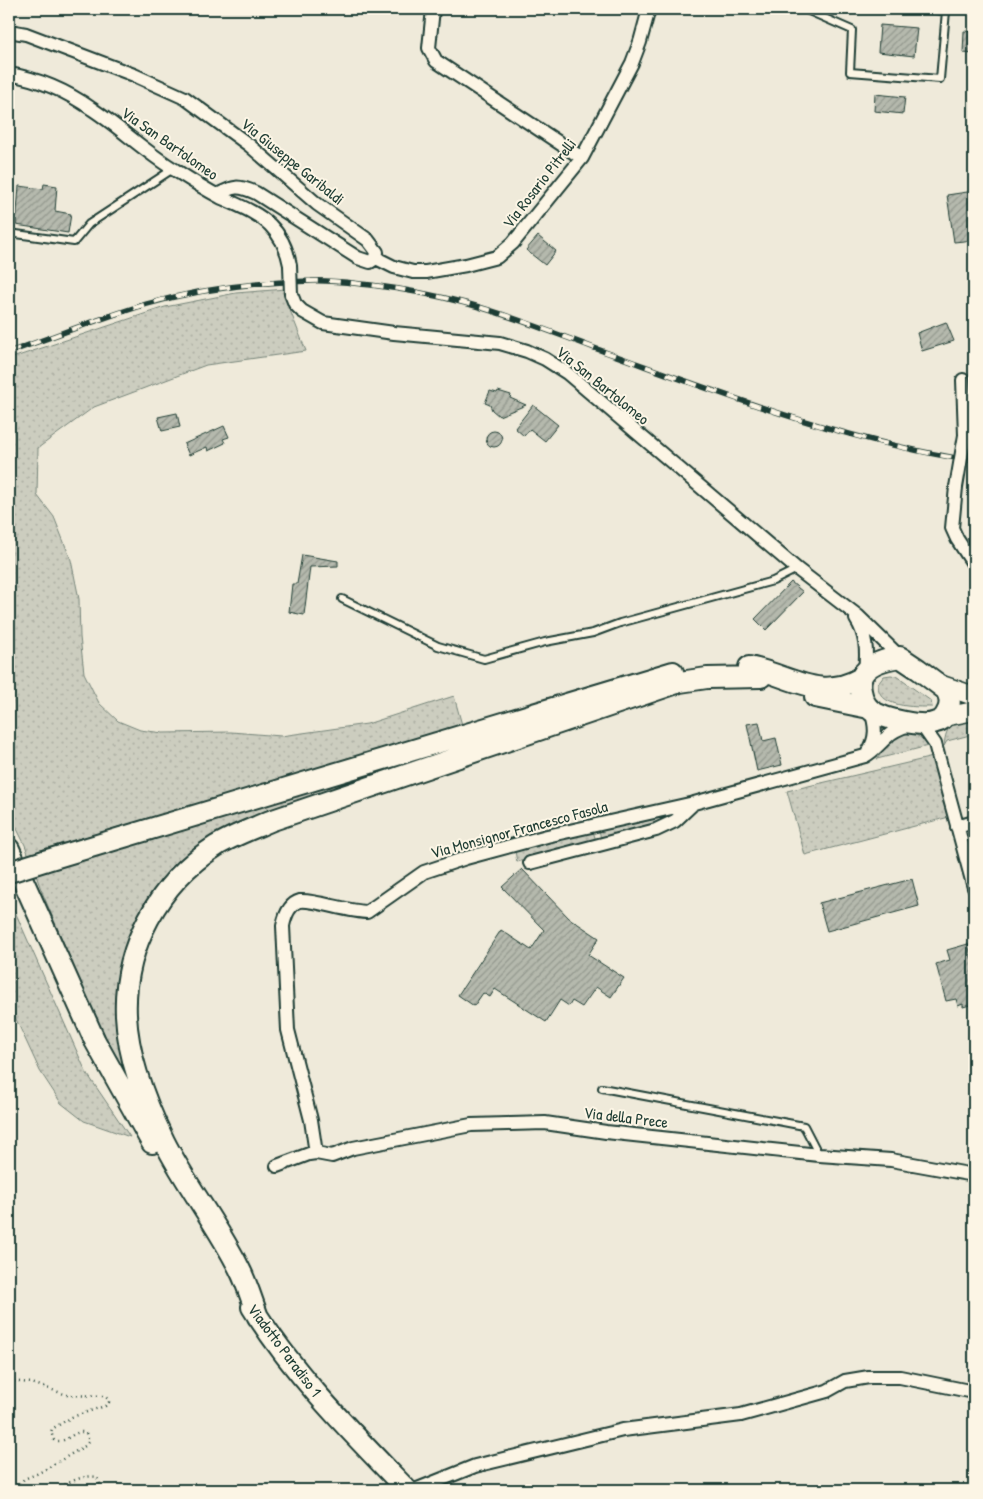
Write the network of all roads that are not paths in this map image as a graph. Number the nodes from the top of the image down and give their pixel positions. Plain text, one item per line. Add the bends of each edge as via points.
1 (433, 9) edge
2 (649, 9) edge
3 (804, 9) edge
4 (925, 9) edge
5 (9, 31) edge
6 (9, 74) edge
7 (582, 158) junction
8 (173, 170) junction
9 (217, 195) junction
10 (9, 233) edge
11 (376, 258) junction
12 (963, 380) dead end
13 (974, 565) edge
14 (797, 569) junction
15 (342, 599) dead end
16 (849, 611) junction
17 (900, 657) junction
18 (720, 667) junction
19 (863, 675) junction
20 (761, 677) junction
21 (942, 686) junction
22 (974, 696) edge
23 (870, 709) junction
24 (974, 711) edge
25 (943, 718) junction
26 (917, 723) junction
27 (865, 756) junction
28 (941, 762) junction
29 (694, 803) junction
30 (974, 822) edge
31 (957, 827) junction
32 (9, 849) edge
33 (530, 863) dead end
34 (9, 872) edge
35 (974, 888) edge
36 (602, 1088) dead end
37 (316, 1153) junction
38 (819, 1155) junction
39 (277, 1166) dead end
40 (974, 1175) edge
41 (188, 1193) junction
42 (974, 1392) edge
43 (407, 1490) edge
44 (415, 1490) edge

1 - 7 street via 429,48 436,61
2 - 7 street, Via Rosario Pitrelli via 632,63
3 - 4 lane via 852,30 850,72 940,79 946,11
5 - 11 street, Via Giuseppe Garibaldi via 26,34 116,68 185,98 248,145 317,204 368,240 376,248
6 - 8 street, Via San Bartolomeo via 40,82 92,108
7 - 11 street, Via Rosario Pitrelli via 513,243 497,257 426,272 394,267
8 - 9 street, Via San Bartolomeo
8 - 10 lane via 89,224 74,242
9 - 11 street via 233,187 244,188 358,258 370,262
9 - 14 street, Via San Bartolomeo, bridge via 262,218 281,239 290,265 291,294 302,311 323,323 500,343 545,358 567,373
12 - 13 street, bridge via 965,435 952,528
14 - 15 lane via 773,581 593,633 484,659 438,646
14 - 16 street, Via San Bartolomeo
16 - 17 street, Via San Bartolomeo
16 - 19 street via 864,634 867,653
17 - 19 main road via 881,661
17 - 21 main road
18 - 19 main road via 752,667 824,689 844,686
18 - 20 main road
18 - 34 main road, bridge via 669,672
19 - 23 main road via 862,694
20 - 23 main road via 816,697
20 - 41 main road via 680,682 270,821 216,846 192,864 154,907 142,932 130,970 126,1015 138,1077
21 - 22 main road
21 - 25 main road via 950,701
23 - 26 main road
23 - 27 street via 876,729 872,746
24 - 25 main road
25 - 26 main road via 931,724
25 - 28 street via 939,744
26 - 27 street via 887,736
26 - 28 street via 935,744
27 - 29 street, Via Monsignor Francesco Fasola
28 - 31 street
29 - 33 street via 675,821 656,830
29 - 37 street, Via Monsignor Francesco Fasola via 466,858 424,872 367,912 302,901 292,906 283,926 288,1030 312,1120
30 - 31 street
31 - 35 street
32 - 41 main road via 95,1041 135,1115
36 - 38 lane via 804,1126
37 - 38 street, Via della Prece via 332,1156 353,1148 472,1125 545,1123
37 - 39 street, Via della Prece
38 - 40 street, Via della Prece via 891,1160
41 - 43 main road, Viadotto Paradiso 1 via 240,1268 258,1317 322,1399
42 - 44 street via 900,1377 845,1381 827,1391 741,1415 623,1430 475,1466

